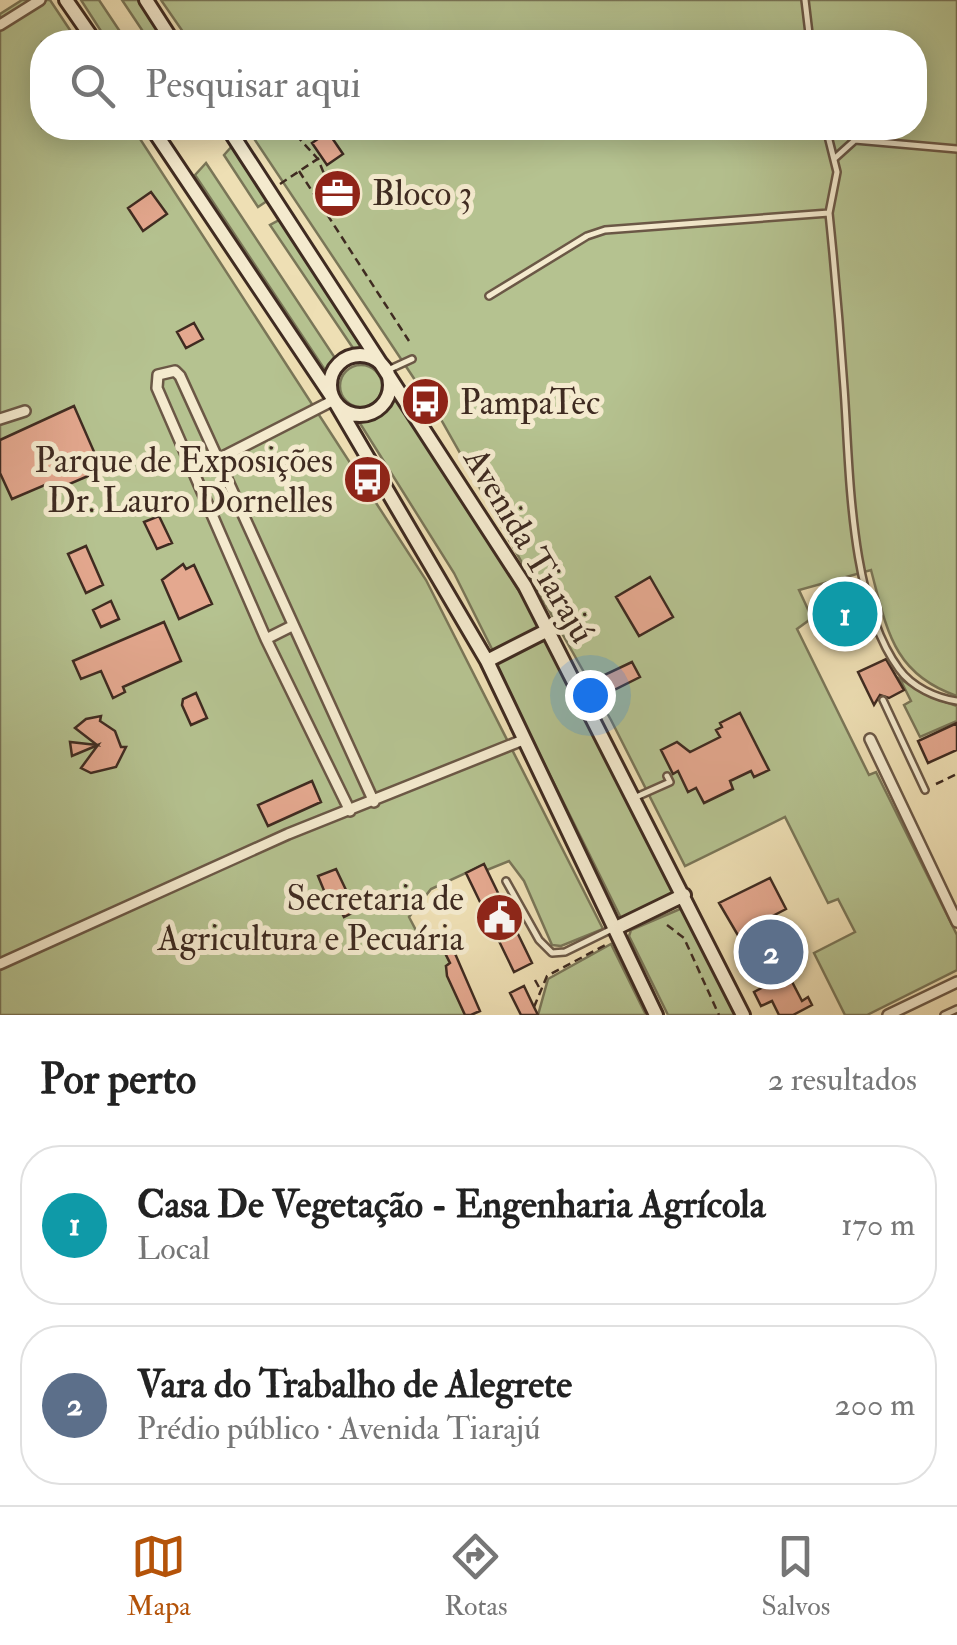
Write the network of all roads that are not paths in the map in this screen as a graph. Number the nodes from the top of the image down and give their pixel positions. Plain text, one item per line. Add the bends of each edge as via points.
1 (40, 0) edge
2 (66, 0) edge
3 (146, 0) edge
4 (805, 0) edge
5 (0, 25) edge
6 (87, 30) edge
7 (165, 30) edge
8 (809, 30) edge
9 (160, 140) edge
10 (236, 140) edge
11 (829, 140) edge
12 (957, 149) edge
13 (834, 159) junction
14 (830, 213) junction
15 (489, 296) dead end
16 (412, 359) dead end
17 (386, 370) junction
18 (334, 400) junction
19 (25, 411) dead end
20 (0, 418) edge
21 (216, 461) junction
22 (195, 471) junction
23 (292, 626) junction
24 (548, 630) junction
25 (266, 640) junction
26 (487, 661) junction
27 (884, 700) dead end
28 (957, 702) edge
29 (870, 739) dead end
30 (523, 740) junction
31 (668, 776) dead end
32 (924, 790) dead end
33 (634, 798) junction
34 (374, 802) junction
35 (350, 811) junction
36 (506, 880) dead end
37 (684, 896) junction
38 (957, 922) edge
39 (616, 934) junction
40 (0, 964) edge
41 (957, 982) edge
42 (957, 1009) edge
43 (656, 1015) edge
44 (742, 1015) edge
45 (888, 1015) edge
46 (944, 1015) edge

1 - 5 street
2 - 6 main road
3 - 7 main road
4 - 8 lane
9 - 18 main road
10 - 17 main road, Avenida Tiarajú
11 - 13 lane
12 - 13 lane via 854,140
13 - 14 lane
14 - 15 lane via 605,230
14 - 28 lane via 851,482 872,607 909,681
16 - 17 lane
17 - 18 main road via 369,356 346,358 330,382
17 - 18 main road via 390,388 376,411 348,413
17 - 24 main road, Avenida Tiarajú
18 - 21 street
18 - 26 main road
19 - 20 street
21 - 22 street
21 - 22 street via 180,376 158,376 156,388
21 - 23 street
22 - 25 street
23 - 25 street
23 - 34 street
24 - 26 main road
24 - 33 main road, Avenida Tiarajú
25 - 35 street
26 - 30 main road
27 - 32 lane
29 - 38 street
30 - 34 street
30 - 39 main road
31 - 33 lane via 670,782
33 - 37 main road, Avenida Tiarajú
34 - 35 street
35 - 40 street
36 - 39 lane via 552,953
37 - 39 main road
37 - 44 main road, Avenida Tiarajú
39 - 43 main road
41 - 45 street
42 - 46 lane

